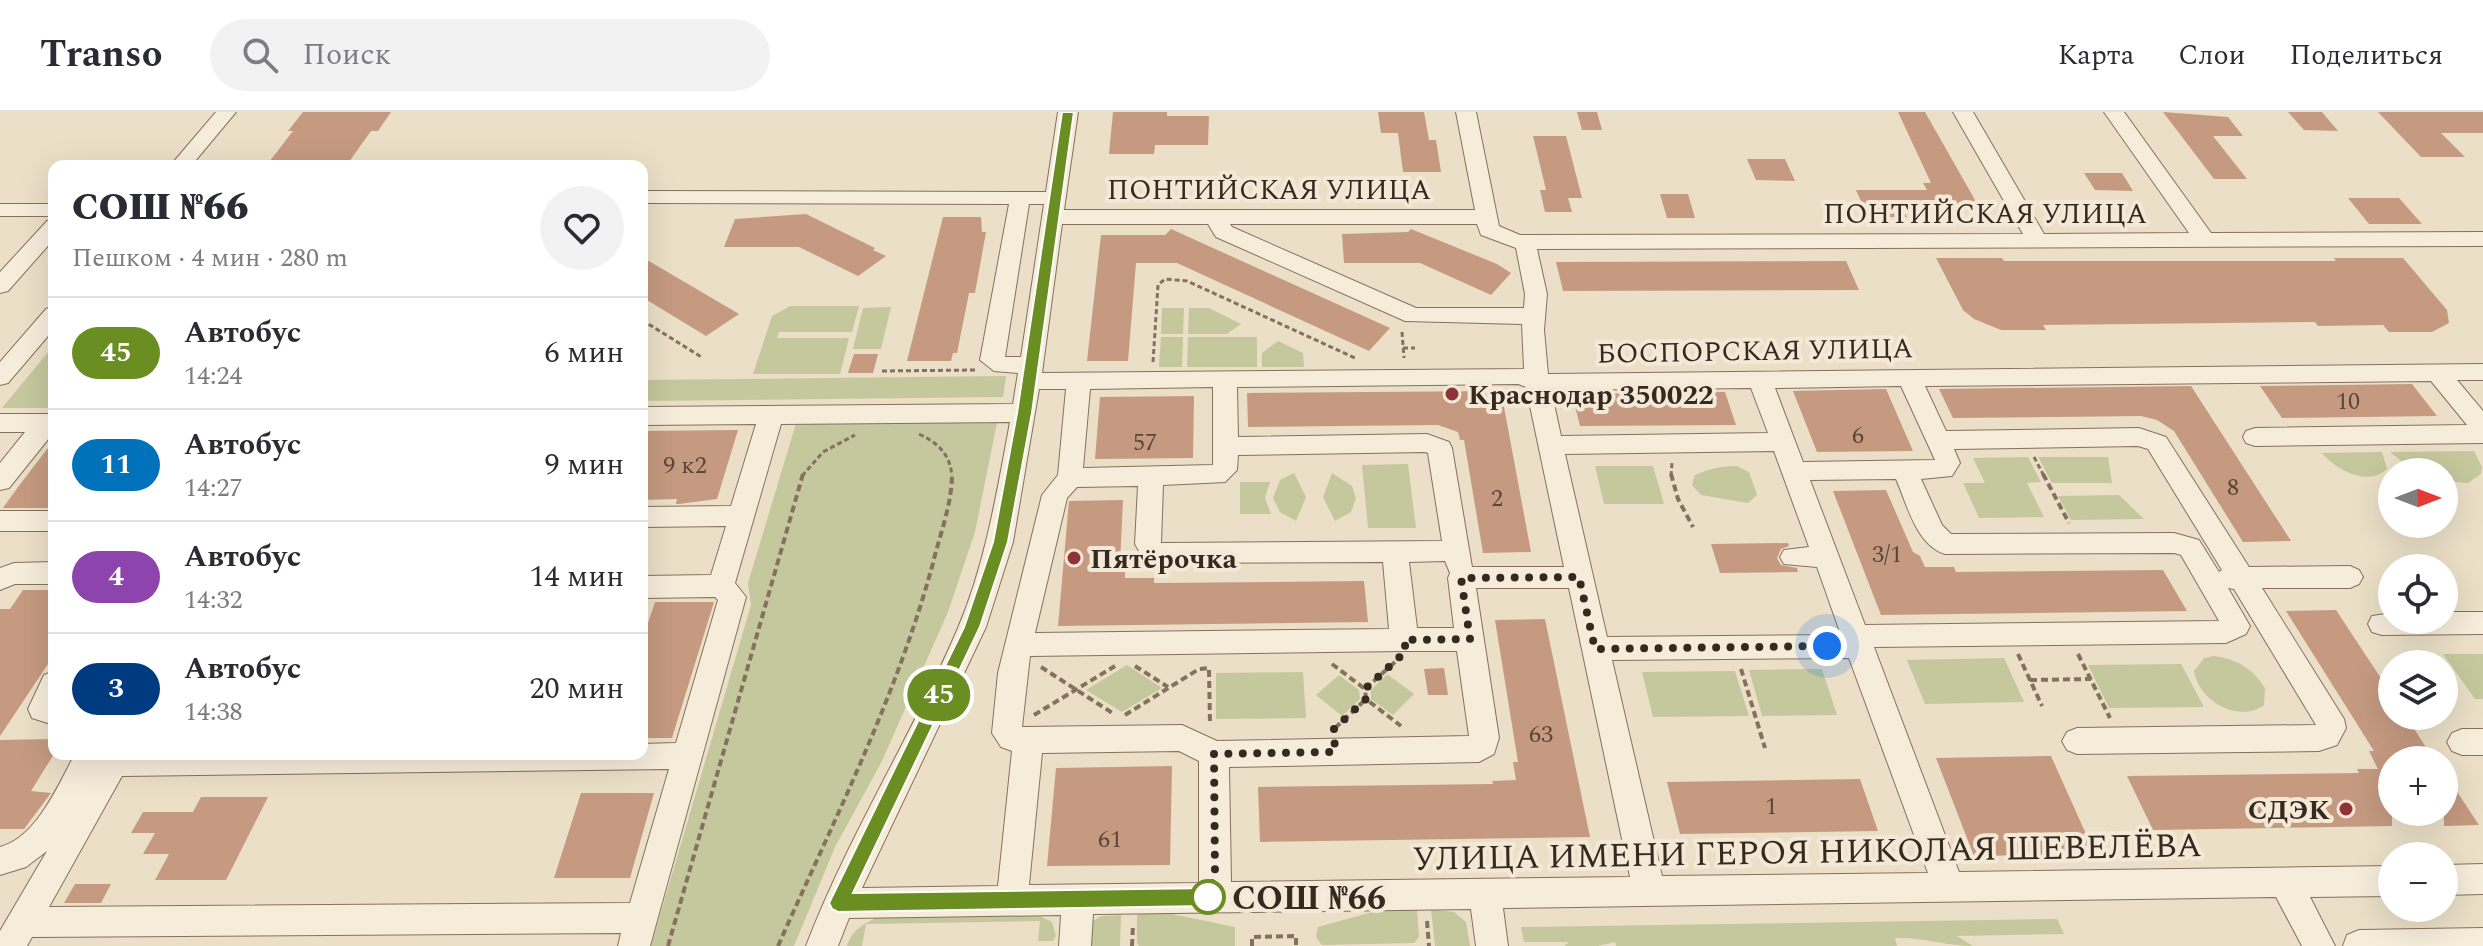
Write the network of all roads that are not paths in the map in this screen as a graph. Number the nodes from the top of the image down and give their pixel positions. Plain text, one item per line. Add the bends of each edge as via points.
1 (226, 112) edge
2 (1068, 112) edge
3 (1466, 112) edge
4 (1963, 112) edge
5 (2114, 112) edge
6 (185, 160) edge
7 (648, 197) edge
8 (1020, 198) junction
9 (1053, 207) junction
10 (0, 210) edge
11 (48, 210) edge
12 (1219, 217) junction
13 (1488, 224) junction
14 (48, 233) edge
15 (2483, 239) edge
16 (2205, 240) junction
17 (2038, 241) junction
18 (1525, 242) junction
19 (0, 286) edge
20 (1535, 316) junction
21 (48, 321) edge
22 (2483, 372) edge
23 (1030, 373) junction
24 (2438, 373) junction
25 (0, 377) edge
26 (1909, 378) junction
27 (1225, 379) junction
28 (1760, 380) junction
29 (1079, 381) junction
30 (1537, 382) junction
31 (1024, 413) junction
32 (771, 415) junction
33 (648, 416) edge
34 (0, 423) edge
35 (48, 423) edge
36 (48, 426) edge
37 (2483, 431) edge
38 (2255, 437) dead end
39 (1938, 440) junction
40 (1784, 442) junction
41 (1550, 445) junction
42 (1226, 446) junction
43 (1905, 470) junction
44 (1794, 471) junction
45 (1151, 477) junction
46 (1070, 478) junction
47 (2, 500) edge
48 (741, 516) junction
49 (648, 517) edge
50 (48, 519) edge
51 (1395, 551) junction
52 (1793, 557) dead end
53 (1826, 557) junction
54 (1459, 564) junction
55 (48, 573) edge
56 (1579, 577) junction
57 (2350, 577) dead end
58 (2210, 578) junction
59 (2242, 578) junction
60 (0, 579) edge
61 (721, 586) junction
62 (648, 587) edge
63 (2458, 623) edge
64 (2483, 623) edge
65 (1470, 639) junction
66 (1404, 640) junction
67 (1857, 641) junction
68 (1028, 645) junction
69 (1595, 649) junction
70 (48, 696) edge
71 (48, 711) edge
72 (1028, 740) junction
73 (2077, 741) dead end
74 (1212, 752) junction
75 (648, 756) edge
76 (688, 756) junction
77 (106, 760) edge
78 (106, 760) edge
79 (0, 861) edge
80 (2483, 879) edge
81 (2458, 880) edge
82 (2378, 881) edge
83 (2285, 882) junction
84 (1949, 887) junction
85 (1649, 891) junction
86 (1485, 894) junction
87 (1215, 897) junction
88 (1078, 899) junction
89 (1012, 900) junction
90 (838, 903) junction
91 (638, 932) edge
92 (16, 934) edge
93 (2483, 944) edge
94 (822, 946) edge
95 (1075, 946) edge
96 (1492, 946) edge
97 (2319, 946) edge
98 (2359, 946) edge

1 - 6 street
2 - 9 street
3 - 13 street
4 - 17 street
5 - 16 street
7 - 8 street, ПОНТИЙСКАЯ УЛИЦА
8 - 9 street, ПОНТИЙСКАЯ УЛИЦА
8 - 23 street, БОСПОРСКАЯ УЛИЦА via 992,360
9 - 12 street, ПОНТИЙСКАЯ УЛИЦА
9 - 23 street
10 - 11 street
12 - 13 street, ПОНТИЙСКАЯ УЛИЦА
12 - 20 street via 1224,232 1399,310 1419,316
13 - 18 street, ПОНТИЙСКАЯ УЛИЦА via 1510,241
14 - 19 street
15 - 16 street, ПОНТИЙСКАЯ УЛИЦА
16 - 17 street, ПОНТИЙСКАЯ УЛИЦА
17 - 18 street, ПОНТИЙСКАЯ УЛИЦА
18 - 20 street
20 - 30 street
21 - 25 street
22 - 24 street, БОСПОРСКАЯ УЛИЦА
23 - 29 street, БОСПОРСКАЯ УЛИЦА
23 - 31 street
24 - 26 street, БОСПОРСКАЯ УЛИЦА
24 - 37 street
26 - 28 street, БОСПОРСКАЯ УЛИЦА
26 - 39 street
27 - 29 street, БОСПОРСКАЯ УЛИЦА
27 - 30 street, БОСПОРСКАЯ УЛИЦА via 1520,376
27 - 42 street
28 - 30 street, БОСПОРСКАЯ УЛИЦА
28 - 40 street
29 - 46 street
30 - 41 street
31 - 32 street
31 - 90 street via 1000,542 972,627
32 - 33 street
32 - 48 street
34 - 35 street
36 - 47 street
37 - 38 street
39 - 43 street via 1948,463 1943,469
39 - 59 street via 2149,439 2164,450
40 - 41 street
40 - 44 street
41 - 56 street
42 - 45 street via 1224,470 1216,475
42 - 54 street via 1433,444 1442,454
43 - 44 street
43 - 58 street via 1932,531 1945,544 2181,543 2190,547
44 - 53 street
45 - 46 street
45 - 51 street via 1148,544 1153,553
46 - 68 street via 1055,495
47 - 50 street
48 - 49 street
48 - 61 street
51 - 54 street
51 - 66 street
52 - 53 street
53 - 67 street
54 - 56 street
54 - 65 street
55 - 60 street
56 - 69 street
57 - 59 street
58 - 59 street
58 - 67 street via 2235,620 2233,631
59 - 73 street via 2329,719 2327,736
61 - 62 street
61 - 76 street via 732,597
63 - 64 street
65 - 66 street
65 - 74 street via 1484,745 1472,750
66 - 68 street via 1328,641 1209,656
67 - 69 street
67 - 84 street
68 - 72 street via 1012,673 1007,733
69 - 85 street
70 - 71 street via 42,709
72 - 74 street via 1182,738
72 - 89 street
74 - 87 street
75 - 76 street
76 - 91 street
77 - 79 street via 38,842 23,855
78 - 92 street
80 - 81 street
82 - 83 street, УЛИЦА ИМЕНИ ГЕРОЯ НИКОЛАЯ ШЕВЕЛЁВА
83 - 84 street, УЛИЦА ИМЕНИ ГЕРОЯ НИКОЛАЯ ШЕВЕЛЁВА
83 - 97 street
84 - 85 street, УЛИЦА ИМЕНИ ГЕРОЯ НИКОЛАЯ ШЕВЕЛЁВА
85 - 86 street, УЛИЦА ИМЕНИ ГЕРОЯ НИКОЛАЯ ШЕВЕЛЁВА
86 - 87 street, УЛИЦА ИМЕНИ ГЕРОЯ НИКОЛАЯ ШЕВЕЛЁВА
86 - 96 street
87 - 88 street, УЛИЦА ИМЕНИ ГЕРОЯ НИКОЛАЯ ШЕВЕЛЁВА
88 - 89 street, УЛИЦА ИМЕНИ ГЕРОЯ НИКОЛАЯ ШЕВЕЛЁВА
88 - 95 street
89 - 90 street, УЛИЦА ИМЕНИ ГЕРОЯ НИКОЛАЯ ШЕВЕЛЁВА
90 - 94 street
91 - 92 street
93 - 98 street

